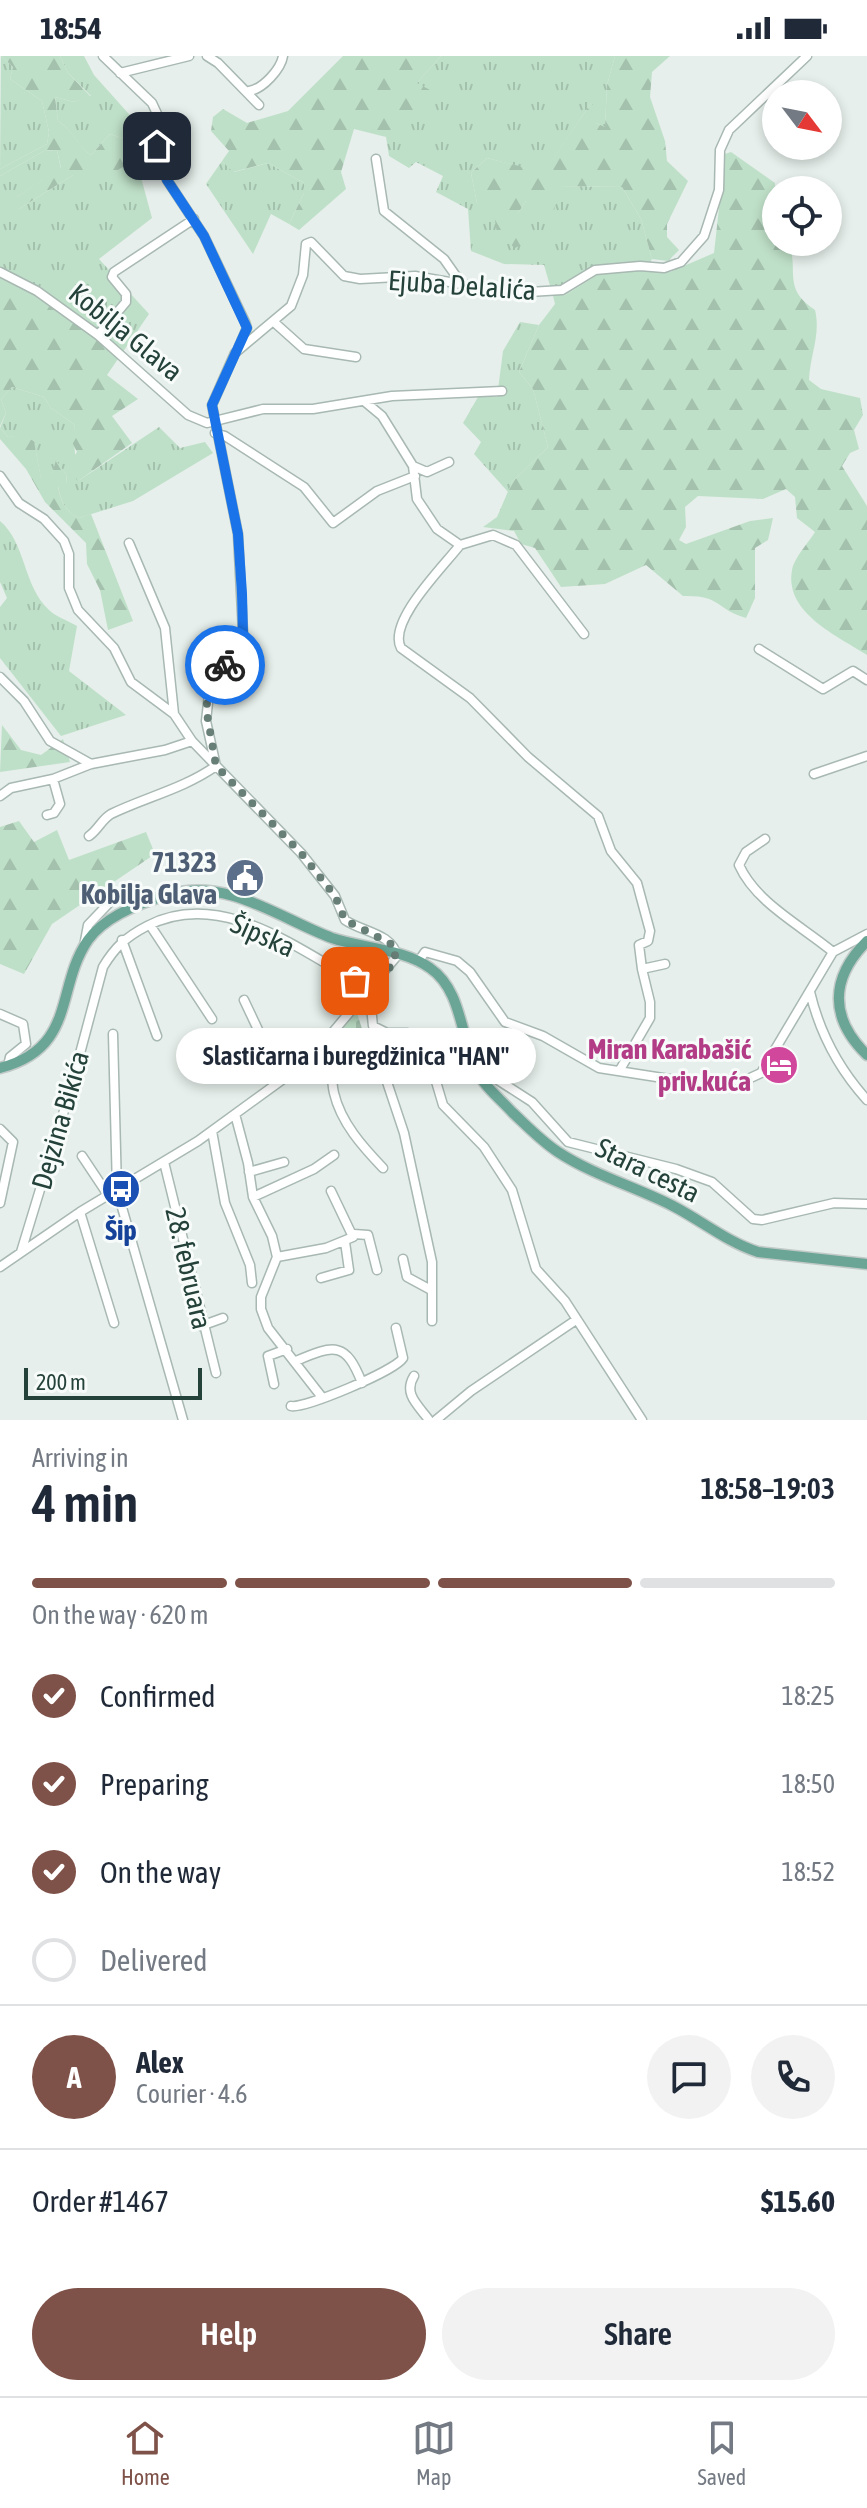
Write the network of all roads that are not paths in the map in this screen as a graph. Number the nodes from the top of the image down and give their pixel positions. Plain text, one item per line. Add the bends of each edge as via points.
1 (103, 56) edge
2 (189, 56) edge
3 (207, 56) edge
4 (283, 56) edge
5 (807, 56) edge
6 (120, 73) junction
7 (249, 91) junction
8 (259, 105) dead end
9 (376, 159) dead end
10 (194, 219) junction
11 (0, 272) edge
12 (463, 286) junction
13 (275, 323) junction
14 (98, 335) junction
15 (235, 353) junction
16 (356, 357) dead end
17 (502, 391) dead end
18 (364, 401) junction
19 (213, 423) junction
20 (215, 433) junction
21 (449, 462) dead end
22 (414, 471) junction
23 (0, 476) edge
24 (129, 543) dead end
25 (460, 545) junction
26 (584, 634) dead end
27 (759, 649) dead end
28 (0, 677) edge
29 (867, 680) edge
30 (174, 714) junction
31 (192, 741) junction
32 (867, 756) edge
33 (91, 764) junction
34 (216, 766) junction
35 (814, 774) dead end
36 (53, 779) junction
37 (0, 796) edge
38 (47, 815) dead end
39 (89, 836) dead end
40 (765, 839) dead end
41 (111, 901) dead end
42 (150, 925) junction
43 (867, 934) edge
44 (122, 940) junction
45 (867, 941) edge
46 (86, 942) junction
47 (833, 952) junction
48 (397, 956) junction
49 (418, 962) junction
50 (665, 964) dead end
51 (642, 969) junction
52 (369, 988) junction
53 (810, 991) junction
54 (244, 1000) dead end
55 (0, 1014) edge
56 (212, 1019) dead end
57 (379, 1031) junction
58 (462, 1033) junction
59 (113, 1034) dead end
60 (157, 1036) dead end
61 (326, 1037) junction
62 (0, 1053) edge
63 (867, 1055) edge
64 (6, 1064) edge
65 (621, 1068) junction
66 (286, 1077) junction
67 (867, 1100) edge
68 (235, 1114) junction
69 (0, 1129) edge
70 (212, 1131) junction
71 (334, 1155) dead end
72 (82, 1156) dead end
73 (164, 1162) junction
74 (284, 1162) dead end
75 (3, 1165) edge
76 (383, 1168) dead end
77 (249, 1172) junction
78 (117, 1190) junction
79 (331, 1191) dead end
80 (108, 1195) junction
81 (253, 1197) junction
82 (0, 1203) edge
83 (867, 1204) edge
84 (80, 1212) junction
85 (354, 1234) junction
86 (345, 1242) junction
87 (17, 1255) junction
88 (277, 1257) junction
89 (403, 1259) dead end
90 (867, 1264) edge
91 (0, 1267) edge
92 (377, 1270) dead end
93 (321, 1278) dead end
94 (252, 1283) dead end
95 (431, 1290) junction
96 (223, 1318) dead end
97 (576, 1320) junction
98 (432, 1321) dead end
99 (114, 1323) dead end
100 (201, 1326) junction
101 (396, 1328) dead end
102 (287, 1349) junction
103 (296, 1361) junction
104 (216, 1373) dead end
105 (414, 1376) dead end
106 (362, 1383) junction
107 (274, 1384) dead end
108 (321, 1396) junction
109 (291, 1406) dead end
110 (183, 1420) edge
111 (429, 1420) edge
112 (436, 1420) edge
113 (642, 1420) edge

1 - 6 street
2 - 6 street
3 - 7 street
4 - 7 street via 259,88
5 - 12 street, Ejuba Delalića via 729,130 720,150 719,190 704,236 681,262 664,268 595,270 562,290 513,293
6 - 10 street via 152,103 159,118 158,160
7 - 8 street
9 - 12 street via 384,211 444,259
10 - 14 street via 114,272 126,302
10 - 15 street via 245,322
11 - 14 street, Kobilja Glava via 37,291
12 - 13 street, Ejuba Delalića via 415,276 344,276 309,242 296,297
13 - 15 street, Ejuba Delalića
13 - 16 street via 304,349
14 - 19 street, Kobilja Glava via 188,415
15 - 19 street, Ejuba Delalića via 212,405
17 - 18 street
18 - 19 street via 263,409
18 - 22 street via 382,416
19 - 20 street
20 - 22 street via 304,487 333,523
20 - 34 street via 238,534 243,633 209,694 206,721
21 - 22 street via 427,472
22 - 25 street via 417,499 437,529
23 - 30 street via 19,503 64,541 69,588 78,610 114,648 131,682
24 - 30 street via 165,628
25 - 26 street via 493,535 516,545
25 - 51 street via 401,621 397,641 470,698 528,757 598,816 611,851 637,883 650,931 648,941 639,945
27 - 29 street via 818,687 853,671
28 - 33 street via 24,701 50,741
30 - 31 street
31 - 33 street
31 - 34 street
32 - 35 street
33 - 36 street
34 - 39 street via 182,787 109,815
34 - 48 street via 301,853 335,896 345,920 389,941
36 - 37 street via 18,786
36 - 38 street via 60,804
40 - 47 street via 746,852 739,865 744,876 763,898
41 - 46 street via 88,925
42 - 44 street, Šipska
42 - 52 street, Šipska via 186,913 240,920
42 - 56 street
43 - 47 street
44 - 60 street
44 - 87 street, Dejzina Bikića via 103,967
45 - 63 main road via 845,966 839,986 847,1030
46 - 48 main road via 110,919 153,900 173,893 213,892 266,907 332,938
46 - 64 main road via 56,1028 32,1054
47 - 53 street, Stara cesta
48 - 49 main road, Stara cesta
48 - 52 street
49 - 58 main road, Stara cesta via 447,986
49 - 65 street, Stara cesta via 425,952 457,961 505,1022 543,1036 599,1068
50 - 51 street
51 - 65 street via 650,1018
52 - 57 street via 370,1017
52 - 61 street
53 - 65 street, Stara cesta via 761,1073 748,1079 695,1083
53 - 67 street via 818,1026
54 - 66 street
55 - 64 street via 23,1024 26,1044
57 - 95 street via 376,1049 411,1159 432,1262
57 - 97 street via 407,1033 426,1048 443,1105 502,1170 536,1269
58 - 83 street, Stara cesta via 490,1075 532,1102 559,1135 579,1148 712,1182 753,1219 834,1203
58 - 90 main road, Stara cesta via 483,1082 538,1137 579,1165 677,1208 758,1252
59 - 78 street
61 - 66 street via 311,1058
61 - 76 street via 343,1116
62 - 64 street
66 - 68 street
68 - 70 street
68 - 77 street
69 - 75 street via 12,1138
70 - 73 street
70 - 94 street via 225,1203
71 - 81 street
72 - 80 street
73 - 78 street
73 - 100 street, 28. februara
74 - 77 street
75 - 82 street
77 - 81 street
78 - 80 street
78 - 110 street
79 - 85 street
80 - 84 street
81 - 88 street
84 - 87 street
84 - 99 street
85 - 86 street
85 - 92 street via 369,1237
86 - 88 street
86 - 93 street via 349,1270
87 - 91 street
88 - 102 street via 261,1309 268,1328
89 - 95 street via 407,1277
95 - 98 street
96 - 100 street
97 - 112 street
97 - 113 street
100 - 104 street, 28. februara
101 - 106 street via 401,1362
102 - 103 street
102 - 107 street via 267,1358
103 - 106 street via 343,1351 352,1358
103 - 108 street
105 - 111 street via 410,1394
106 - 108 street
108 - 109 street via 305,1406

